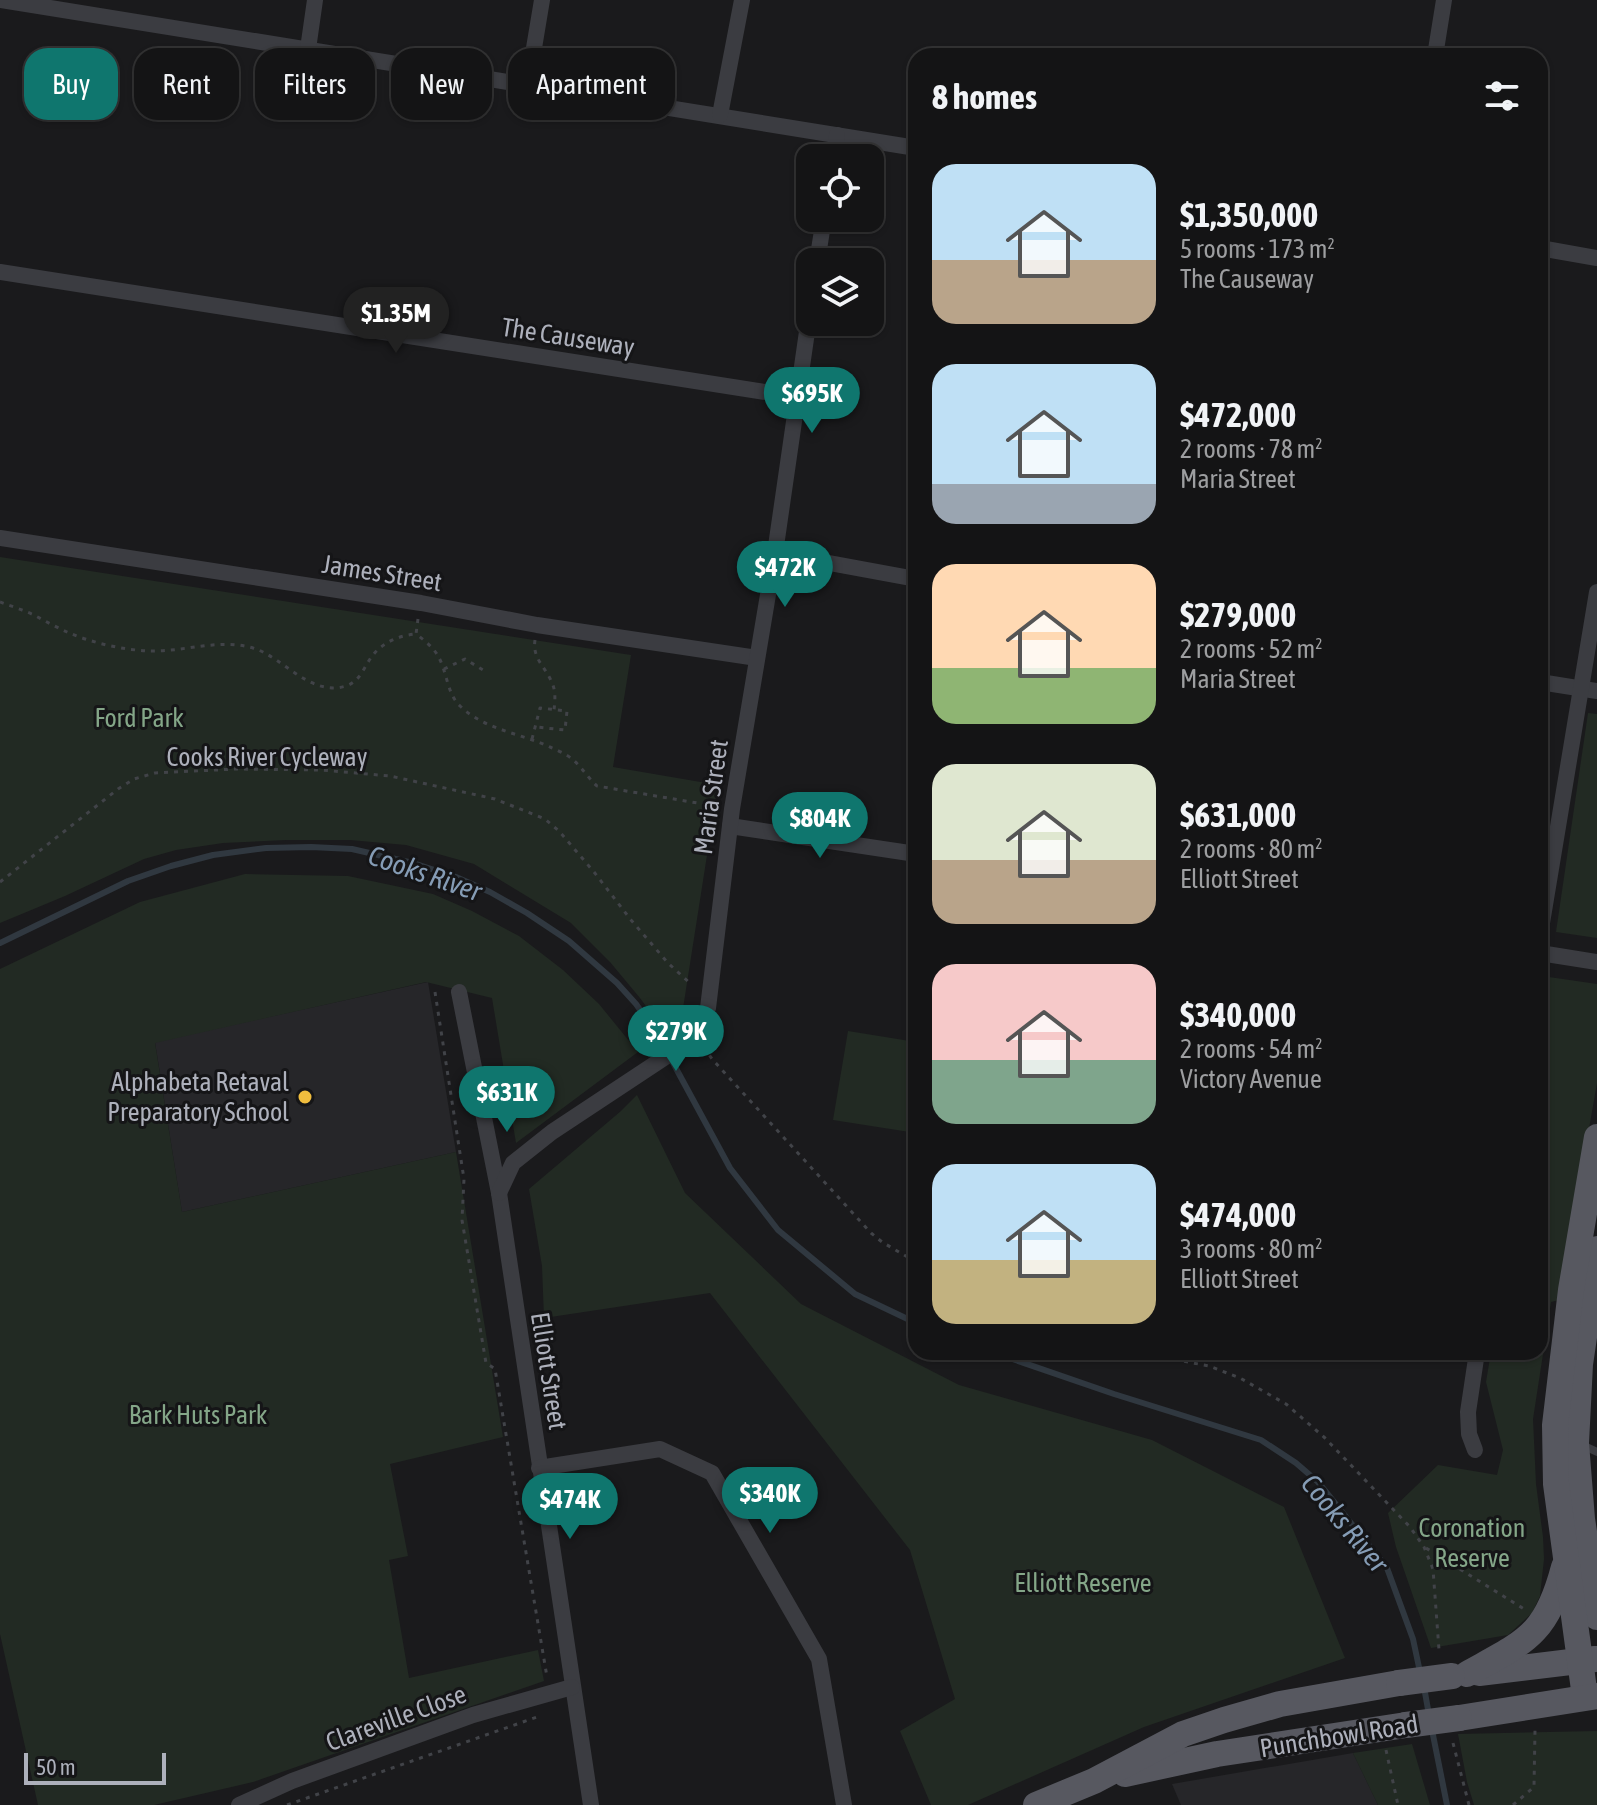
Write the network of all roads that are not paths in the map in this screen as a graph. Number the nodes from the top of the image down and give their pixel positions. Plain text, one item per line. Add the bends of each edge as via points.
1 (1, 0) edge
2 (315, 0) edge
3 (542, 0) edge
4 (742, 0) edge
5 (1444, 0) edge
6 (65, 5) edge
7 (302, 48) edge
8 (308, 48) edge
9 (534, 48) edge
10 (1436, 48) edge
11 (375, 60) edge
12 (508, 81) edge
13 (675, 108) edge
14 (720, 115) junction
15 (837, 135) junction
16 (835, 144) edge
17 (908, 147) edge
18 (1548, 249) edge
19 (1597, 258) edge
20 (0, 272) edge
21 (806, 336) edge
22 (797, 397) junction
23 (0, 538) edge
24 (775, 553) junction
25 (908, 578) edge
26 (1597, 592) edge
27 (757, 658) junction
28 (1548, 683) edge
29 (1590, 689) edge
30 (730, 826) junction
31 (908, 853) edge
32 (1548, 896) edge
33 (1548, 954) edge
34 (1597, 962) edge
35 (459, 992) dead end
36 (1597, 1137) edge
37 (499, 1193) junction
38 (1597, 1249) edge
39 (1476, 1360) edge
40 (1586, 1447) edge
41 (1475, 1450) dead end
42 (539, 1468) junction
43 (1582, 1519) junction
44 (1597, 1546) edge
45 (1567, 1557) junction
46 (1597, 1617) edge
47 (1578, 1661) edge
48 (1460, 1675) junction
49 (572, 1687) junction
50 (1591, 1696) edge
51 (1094, 1781) junction
52 (268, 1799) edge
53 (239, 1805) edge
54 (591, 1805) edge
55 (844, 1805) edge
56 (1036, 1805) edge

1 - 6 street
2 - 8 street
3 - 9 street
4 - 14 street
5 - 10 street
6 - 7 street
11 - 12 street
13 - 14 street
14 - 15 street
15 - 16 street
15 - 17 street
18 - 19 street
20 - 22 street, The Causeway
21 - 22 street, Maria Street
22 - 24 street, Maria Street
23 - 27 street, James Street
24 - 25 street
24 - 27 street, Maria Street
26 - 29 street
27 - 30 street, Maria Street
28 - 29 street
29 - 32 street
30 - 31 street
30 - 37 street, Maria Street via 708,1008 692,1038 513,1163
33 - 34 street
35 - 37 street, Elliott Street
36 - 45 main road via 1555,1425 1556,1484
37 - 42 street, Elliott Street
38 - 40 main road via 1580,1364
39 - 41 street via 1468,1424
40 - 43 main road
42 - 49 street, Elliott Street
42 - 55 street via 660,1449 712,1473 819,1659
43 - 44 main road
43 - 46 main road
45 - 47 main road
45 - 48 main road via 1553,1605 1530,1637
47 - 48 main road, Punchbowl Road
47 - 50 main road
48 - 51 main road, Punchbowl Road, bridge via 1280,1704 1224,1720 1183,1734
49 - 52 street, Clareville Close via 473,1715 292,1781
49 - 54 street, Elliott Street
50 - 51 main road, Punchbowl Road, bridge via 1455,1727 1217,1754
51 - 56 main road, Punchbowl Road
52 - 53 street, Clareville Close

